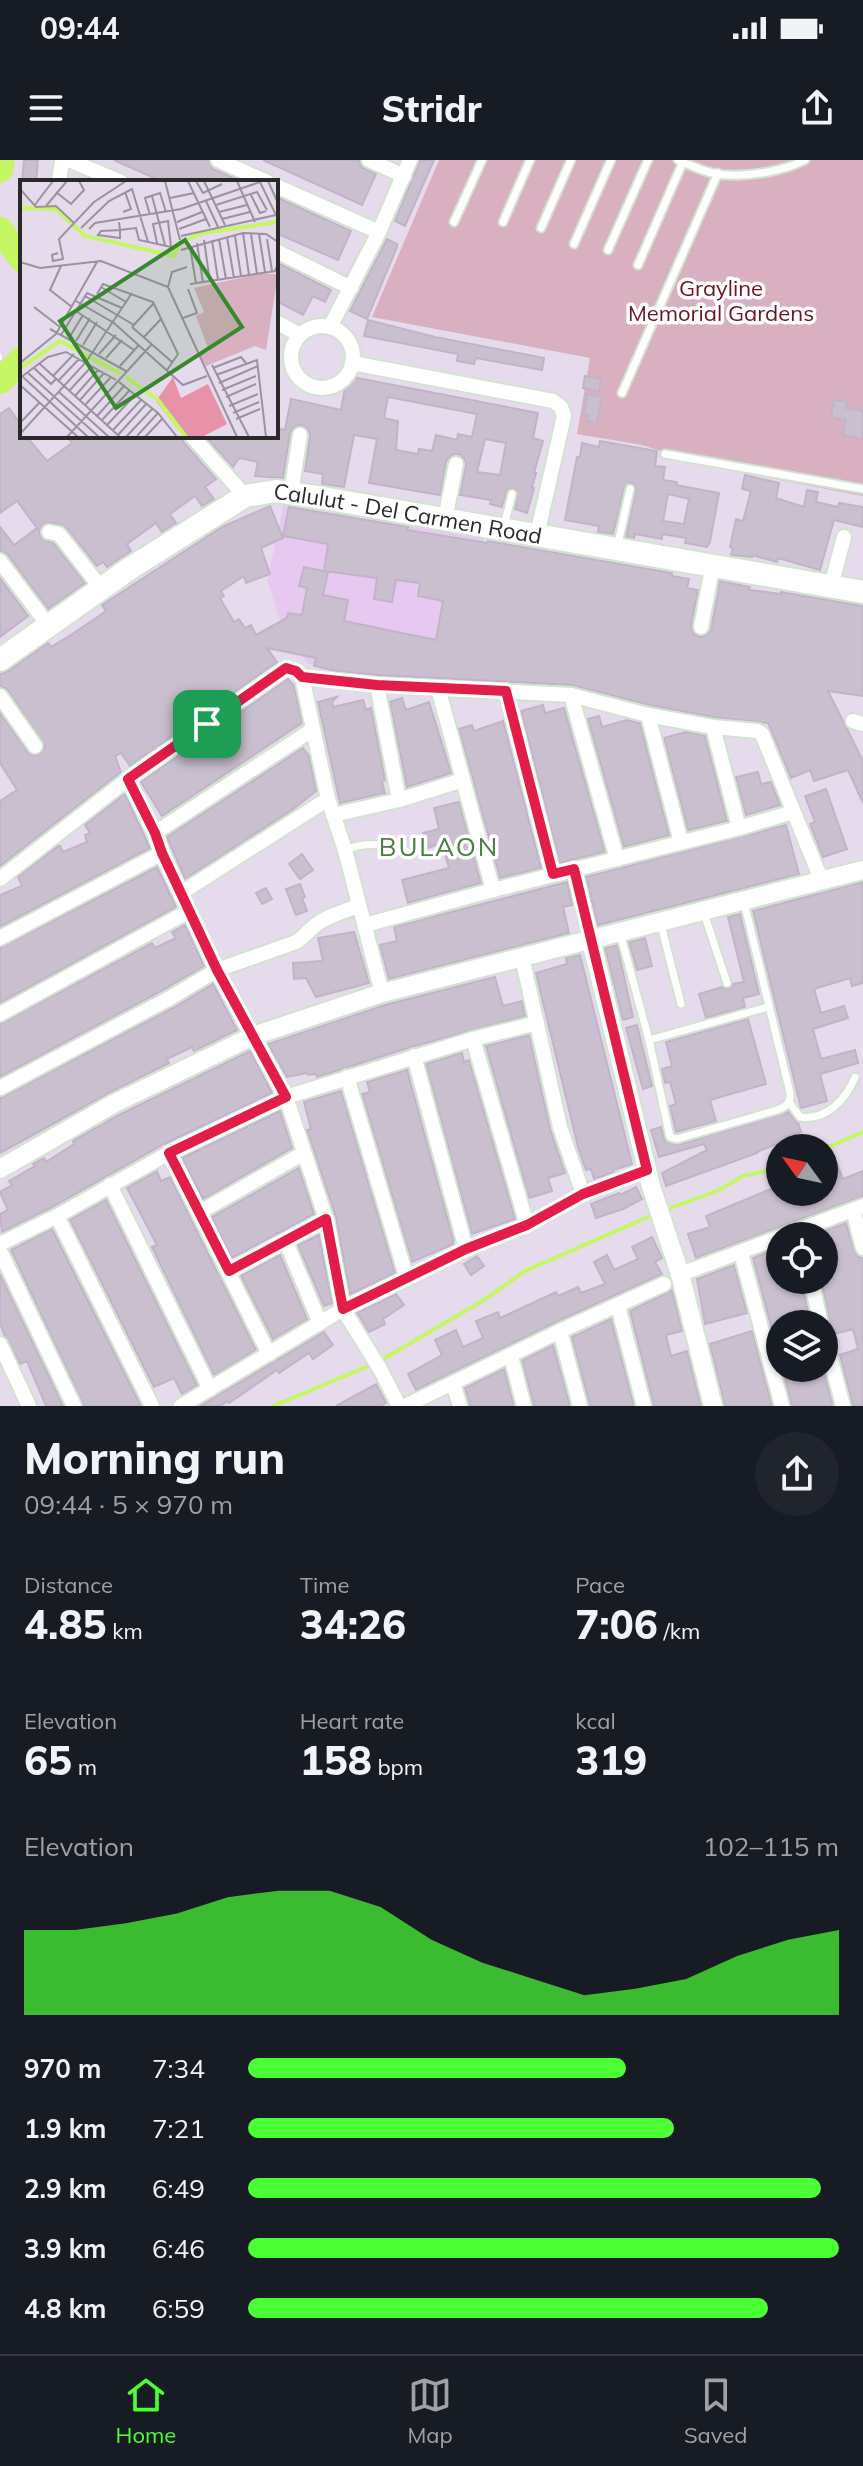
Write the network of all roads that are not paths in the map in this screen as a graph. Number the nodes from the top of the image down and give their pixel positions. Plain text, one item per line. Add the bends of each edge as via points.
1 (62, 160) edge
2 (69, 160) edge
3 (218, 160) edge
4 (369, 160) edge
5 (410, 160) edge
6 (482, 160) edge
7 (530, 160) edge
8 (571, 160) edge
9 (611, 160) edge
10 (648, 160) edge
11 (805, 160) edge
12 (681, 161) edge
13 (718, 173) junction
14 (404, 176) junction
15 (59, 180) edge
16 (116, 180) edge
17 (263, 180) edge
18 (278, 187) edge
19 (454, 222) dead end
20 (503, 222) dead end
21 (541, 228) dead end
22 (379, 232) junction
23 (574, 244) dead end
24 (608, 250) dead end
25 (278, 252) edge
26 (638, 265) dead end
27 (351, 288) junction
28 (278, 323) edge
29 (330, 327) junction
30 (300, 335) junction
31 (352, 363) junction
32 (622, 393) dead end
33 (300, 435) dead end
34 (194, 438) edge
35 (665, 454) dead end
36 (456, 464) dead end
37 (630, 489) dead end
38 (863, 489) edge
39 (291, 493) junction
40 (512, 494) dead end
41 (245, 496) junction
42 (445, 519) junction
43 (504, 528) junction
44 (49, 532) dead end
45 (537, 535) junction
46 (844, 537) dead end
47 (617, 550) junction
48 (0, 561) edge
49 (713, 564) junction
50 (831, 586) junction
51 (101, 588) junction
52 (863, 592) edge
53 (48, 625) junction
54 (701, 627) dead end
55 (0, 660) edge
56 (302, 677) junction
57 (377, 685) junction
58 (438, 688) junction
59 (506, 691) junction
60 (571, 695) junction
61 (0, 696) edge
62 (648, 715) junction
63 (713, 727) junction
64 (312, 730) junction
65 (35, 746) dead end
66 (128, 779) junction
67 (463, 780) junction
68 (328, 799) junction
69 (399, 800) junction
70 (793, 812) junction
71 (333, 815) junction
72 (739, 828) junction
73 (155, 833) junction
74 (681, 842) junction
75 (345, 850) junction
76 (162, 853) junction
77 (413, 854) dead end
78 (617, 859) junction
79 (574, 869) junction
80 (863, 870) edge
81 (553, 874) junction
82 (0, 879) edge
83 (821, 879) junction
84 (493, 890) junction
85 (181, 893) junction
86 (744, 900) junction
87 (358, 906) junction
88 (189, 911) junction
89 (703, 911) junction
90 (660, 922) junction
91 (365, 925) junction
92 (620, 933) junction
93 (0, 938) edge
94 (591, 940) junction
95 (522, 957) junction
96 (217, 970) junction
97 (727, 983) dead end
98 (382, 993) junction
99 (681, 1004) dead end
100 (768, 1007) junction
101 (0, 1014) edge
102 (537, 1023) junction
103 (253, 1036) junction
104 (473, 1039) junction
105 (649, 1040) junction
106 (414, 1056) junction
107 (347, 1077) junction
108 (855, 1077) dead end
109 (0, 1088) edge
110 (286, 1097) junction
111 (789, 1102) junction
112 (169, 1153) junction
113 (304, 1153) junction
114 (0, 1169) edge
115 (649, 1178) junction
116 (110, 1185) junction
117 (583, 1194) junction
118 (858, 1208) edge
119 (200, 1212) junction
120 (57, 1216) junction
121 (326, 1219) junction
122 (822, 1222) edge
123 (527, 1225) junction
124 (286, 1242) junction
125 (0, 1244) edge
126 (766, 1244) edge
127 (863, 1248) edge
128 (466, 1249) junction
129 (0, 1251) edge
130 (741, 1253) junction
131 (229, 1271) junction
132 (689, 1271) dead end
133 (407, 1279) junction
134 (664, 1284) dead end
135 (618, 1306) junction
136 (343, 1309) junction
137 (320, 1323) junction
138 (560, 1331) junction
139 (0, 1344) edge
140 (269, 1354) junction
141 (511, 1356) junction
142 (837, 1382) edge
143 (453, 1383) junction
144 (210, 1389) junction
145 (29, 1406) edge
146 (74, 1406) edge
147 (152, 1406) edge
148 (181, 1406) edge
149 (402, 1406) edge
150 (460, 1406) edge
151 (524, 1406) edge
152 (580, 1406) edge
153 (644, 1406) edge
154 (713, 1406) edge
155 (782, 1406) edge
156 (843, 1406) edge

1 - 15 street
2 - 16 street
3 - 17 street
4 - 14 street
5 - 14 street
6 - 19 lane
7 - 20 lane
8 - 21 lane
9 - 23 lane
10 - 24 lane
11 - 13 lane via 764,172
12 - 13 lane
12 - 26 lane
13 - 32 lane
14 - 22 street
18 - 22 street
22 - 27 street
25 - 27 street
27 - 29 street
28 - 30 street
29 - 30 street
29 - 31 street via 351,348
30 - 31 street via 291,361 306,384 327,388 339,383
31 - 45 street via 553,401 561,407 564,416
33 - 39 street
34 - 41 street
35 - 38 lane
36 - 42 street
37 - 47 lane
39 - 41 main road, Calulut - Del Carmen Road
39 - 42 main road, Calulut - Del Carmen Road
40 - 43 lane
41 - 51 main road, Calulut - Del Carmen Road
42 - 43 main road, Calulut - Del Carmen Road
43 - 45 main road, Calulut - Del Carmen Road
44 - 51 street via 59,534
45 - 47 main road, Calulut - Del Carmen Road
46 - 50 street
47 - 49 main road, Calulut - Del Carmen Road
48 - 53 street
49 - 50 main road, Calulut - Del Carmen Road
49 - 54 street
50 - 52 main road, Calulut - Del Carmen Road
51 - 53 main road, Calulut - Del Carmen Road
53 - 55 main road, Calulut - Del Carmen Road
56 - 57 street
56 - 64 street
56 - 66 street via 286,668
57 - 58 street
57 - 69 street
58 - 59 street
58 - 67 street
59 - 60 street
59 - 81 street
60 - 62 street
60 - 78 street
61 - 65 street
62 - 63 street
62 - 74 street
63 - 70 street via 762,734
63 - 72 street
64 - 68 street
64 - 73 street
66 - 73 street
66 - 82 street
67 - 69 street
67 - 84 street
68 - 71 street
68 - 85 street
69 - 71 street
70 - 72 street
70 - 83 street
71 - 75 street
72 - 74 street
73 - 76 street
74 - 78 street
75 - 77 lane via 376,843
75 - 87 street
76 - 85 street
76 - 93 street
78 - 79 street
79 - 81 street
79 - 94 street
80 - 83 street
81 - 84 street
83 - 86 street
84 - 91 street
85 - 88 street
86 - 89 street
86 - 100 lane
87 - 91 street
87 - 96 street via 296,942
88 - 96 street
88 - 101 street
89 - 90 street
89 - 97 lane
90 - 92 street
90 - 99 lane
91 - 98 street
92 - 94 street
92 - 105 lane
94 - 95 street
94 - 115 street
95 - 98 street
95 - 102 street
96 - 103 street
96 - 109 street
98 - 103 street
100 - 105 lane
100 - 111 lane
102 - 104 street
102 - 117 street via 560,1127
103 - 110 street
103 - 114 street via 113,1104
104 - 106 street
104 - 123 street
105 - 111 lane via 673,1140
106 - 107 street
106 - 128 street
107 - 110 street
107 - 133 street
108 - 111 lane via 840,1103 808,1118 800,1117
110 - 112 street
110 - 113 street
112 - 116 street
112 - 119 street
113 - 119 street
113 - 121 street
115 - 117 street
115 - 154 street
116 - 120 street
116 - 144 street
117 - 123 street
118 - 122 street
118 - 127 street
119 - 131 street
120 - 125 street
120 - 147 street
121 - 124 street
121 - 136 street
123 - 128 street
124 - 131 street
124 - 137 street
126 - 130 street
128 - 133 street
129 - 146 street
130 - 132 street
130 - 155 street
131 - 140 street
133 - 136 street
134 - 135 street
135 - 138 street
135 - 153 street
136 - 137 street
136 - 149 street
137 - 140 street
138 - 141 street
138 - 152 street
139 - 145 street
140 - 144 street
141 - 143 street
141 - 151 street
142 - 156 street
143 - 149 street
143 - 150 street
144 - 148 street

